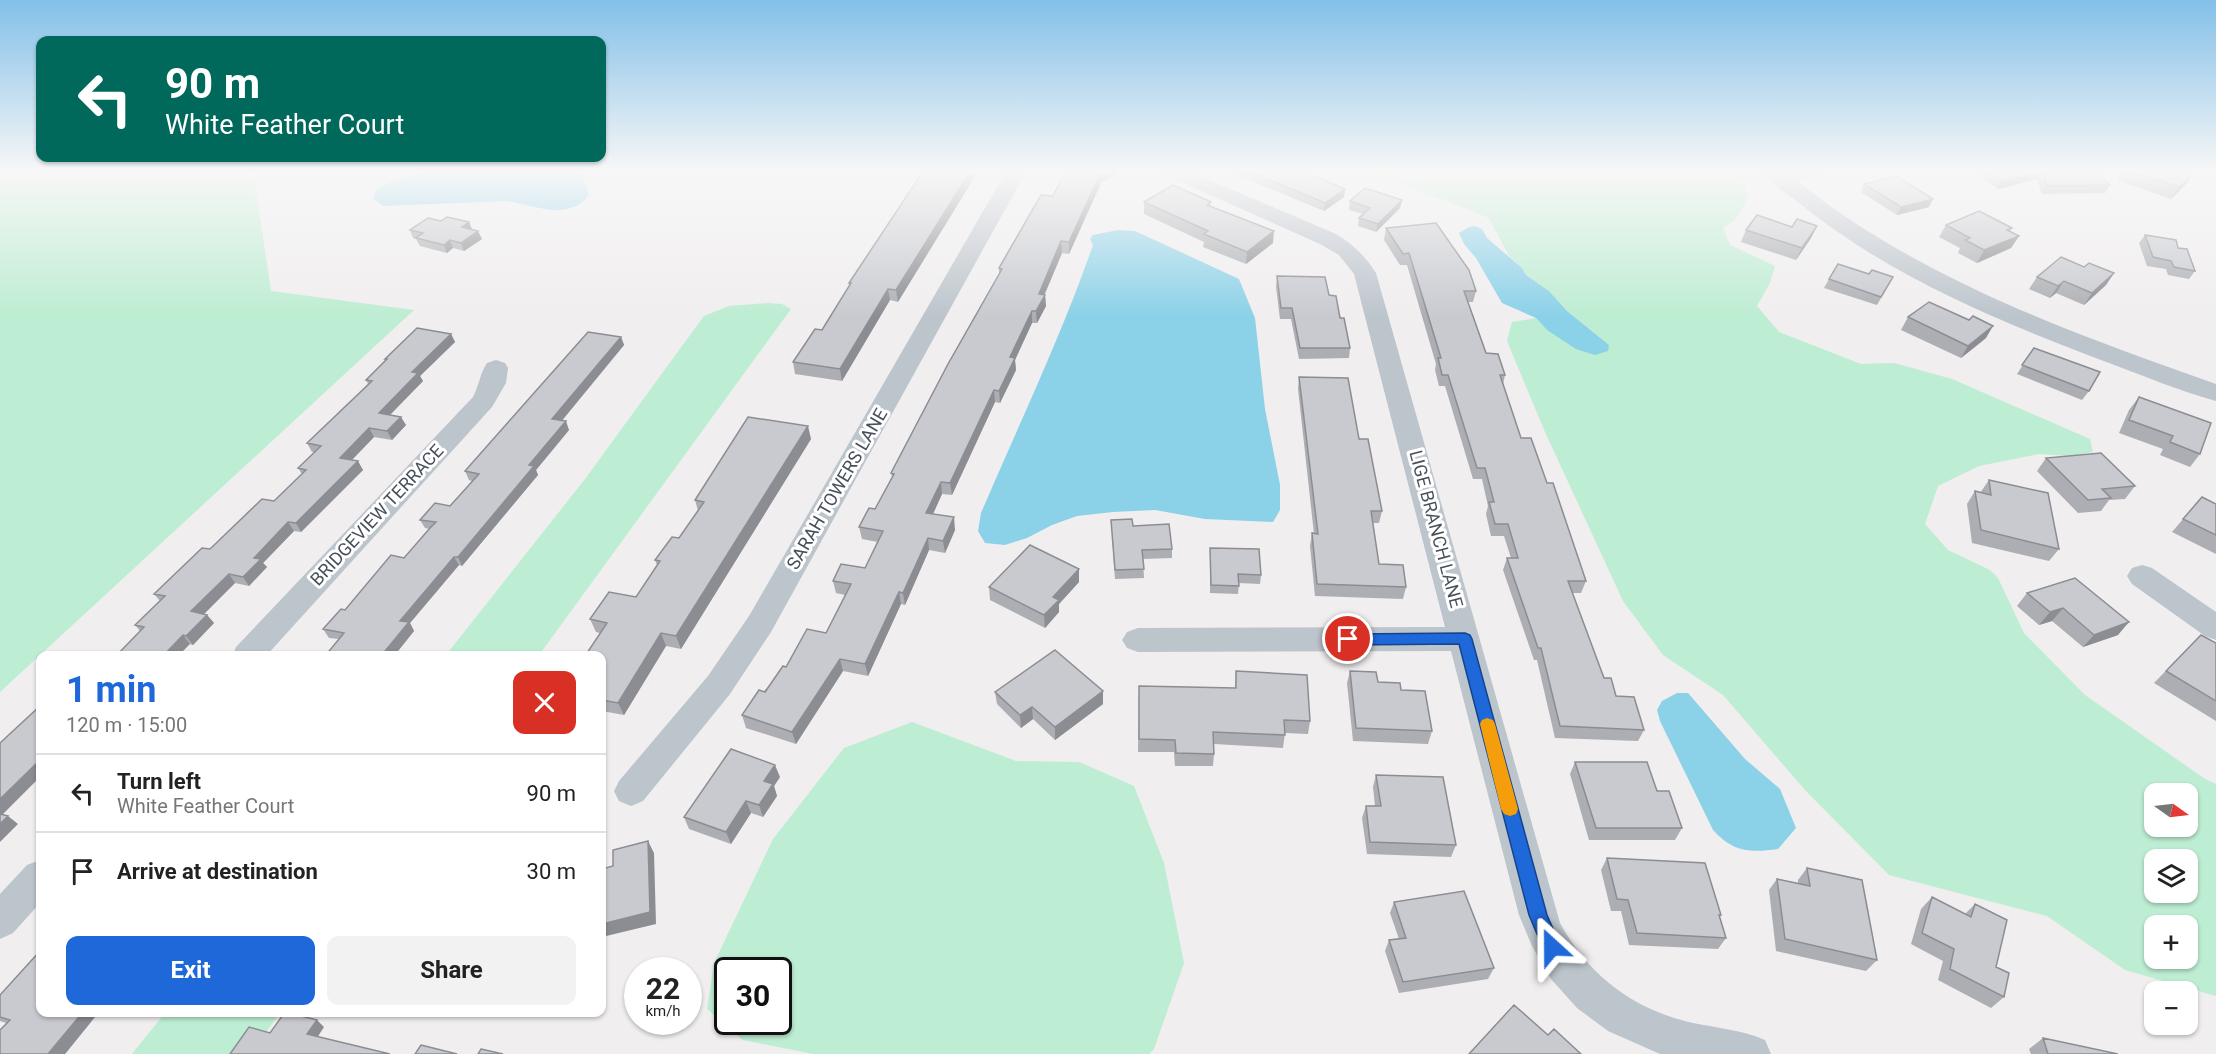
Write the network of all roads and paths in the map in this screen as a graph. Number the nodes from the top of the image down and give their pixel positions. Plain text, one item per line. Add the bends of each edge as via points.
1 (989, 219) edge
2 (1283, 219) edge
3 (1833, 219) edge
4 (496, 368) dead end
5 (2216, 393) edge
6 (2142, 576) dead end
7 (2216, 628) edge
8 (1465, 639) junction
9 (1138, 640) dead end
10 (252, 651) edge
11 (631, 791) dead end
12 (36, 881) edge
13 (0, 921) edge
14 (1751, 1054) edge

1 - 11 street, SARAH TOWERS LANE via 760,624 719,685
2 - 8 street, LIGE BRANCH LANE via 1347,250 1365,273
3 - 5 street via 1951,287 2048,331
4 - 10 street, BRIDGEVIEW TERRACE via 483,401
6 - 7 street
8 - 9 street
8 - 14 street, LIGE BRANCH LANE via 1538,915 1566,970 1586,991 1640,1027
12 - 13 street

